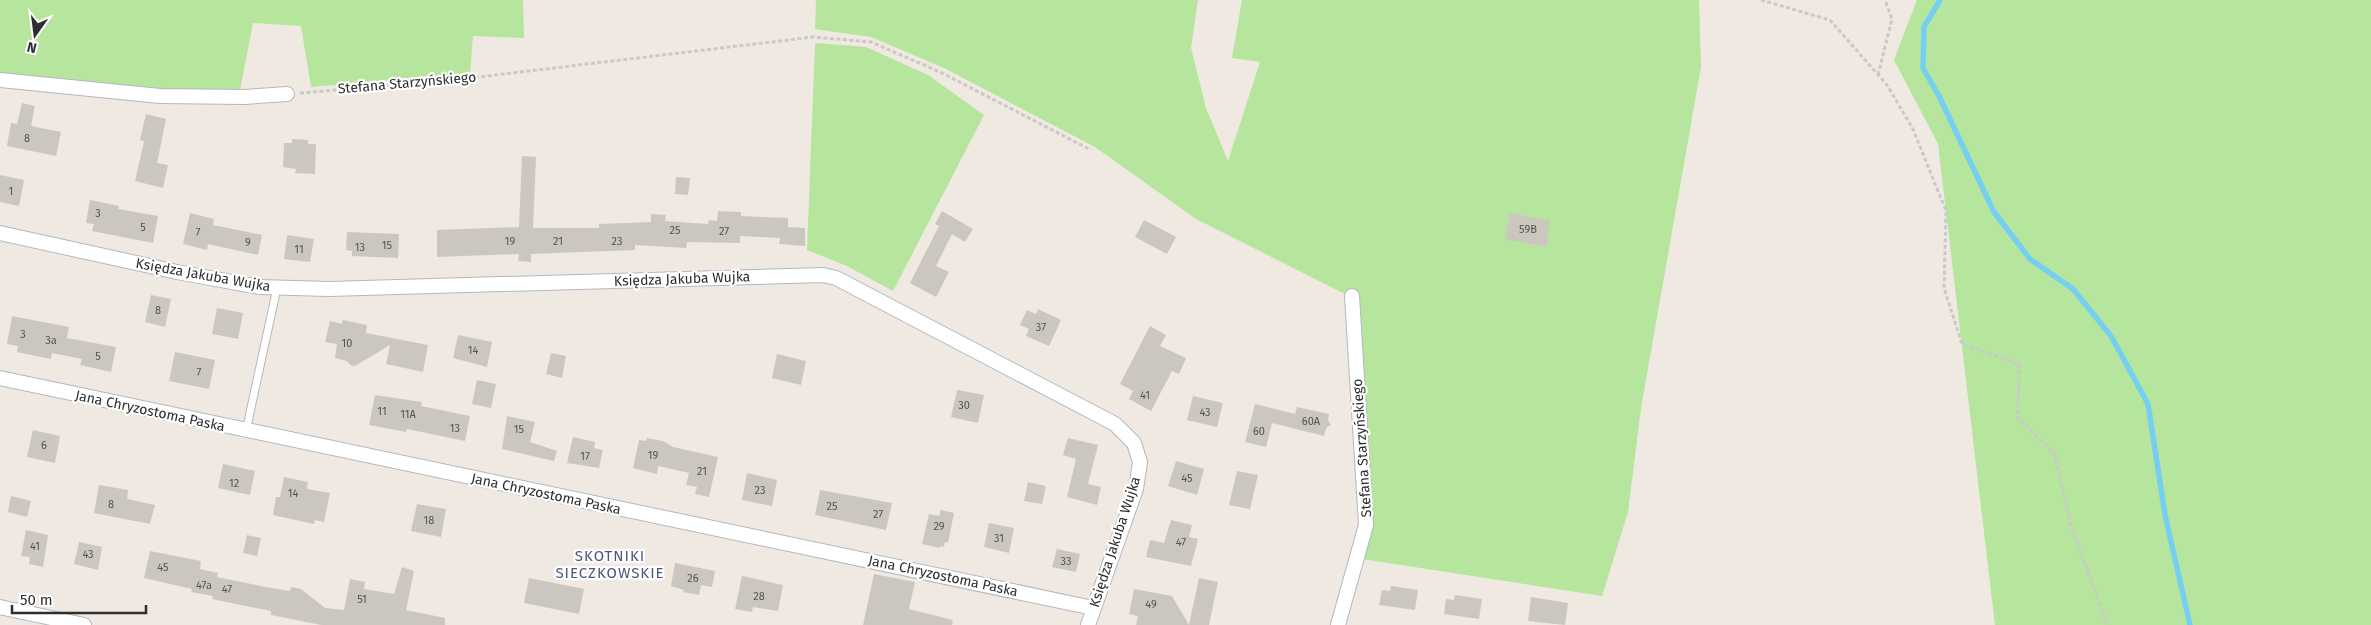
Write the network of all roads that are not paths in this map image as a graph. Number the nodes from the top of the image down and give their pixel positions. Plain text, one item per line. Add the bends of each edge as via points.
1 (0, 80) edge
2 (287, 94) road end
3 (0, 232) edge
4 (277, 288) junction
5 (1352, 296) dead end
6 (0, 378) edge
7 (246, 432) junction
8 (0, 607) edge
9 (1093, 608) junction
10 (84, 625) edge
11 (1088, 625) edge
12 (1338, 625) edge

1 - 2 street via 160,96
3 - 4 street, Księdza Jakuba Wujka via 177,272
4 - 7 lane
4 - 9 street, Księdza Jakuba Wujka via 329,290 823,275 849,283 1115,424 1134,443 1140,462 1136,488
5 - 12 street, Stefana Starzyńskiego via 1366,525
6 - 7 street, Jana Chryzostoma Paska
7 - 9 street, Jana Chryzostoma Paska
8 - 10 street
9 - 11 street, Księdza Jakuba Wujka

